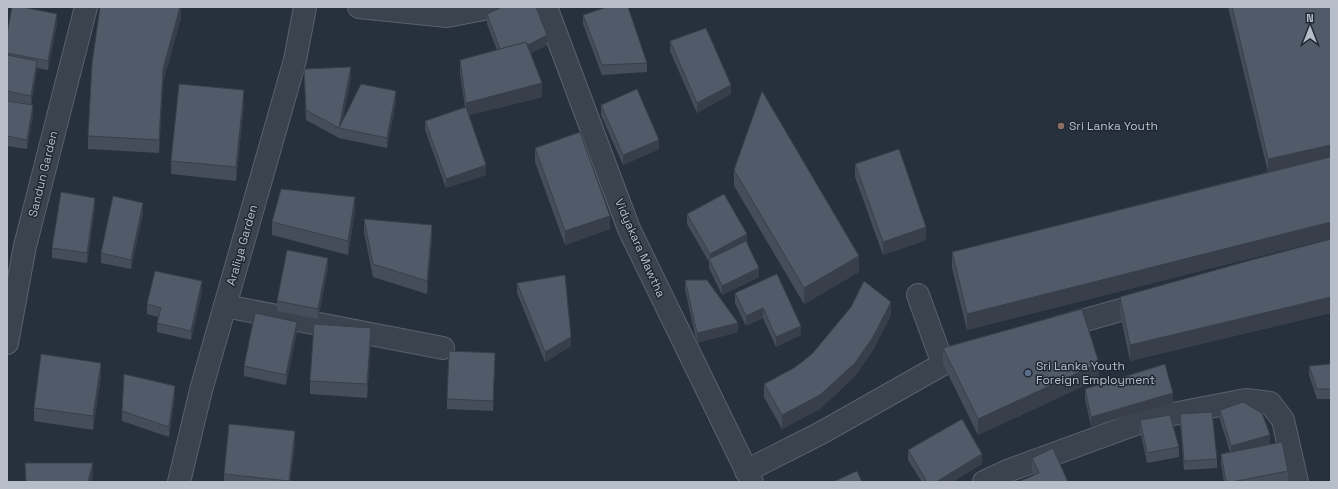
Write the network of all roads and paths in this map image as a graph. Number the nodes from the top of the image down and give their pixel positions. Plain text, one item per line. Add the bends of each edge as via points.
1 (86, 7) edge
2 (305, 7) edge
3 (359, 7) edge
4 (494, 7) edge
5 (546, 7) edge
6 (918, 296) dead end
7 (1171, 296) edge
8 (225, 306) junction
9 (1041, 332) edge
10 (7, 343) edge
11 (443, 348) dead end
12 (749, 477) edge
13 (179, 482) edge
14 (984, 482) edge
15 (1297, 482) edge

1 - 10 street, Sandun Garden via 25,246
2 - 8 street, Araliya Garden via 295,60
3 - 4 street via 447,16
5 - 12 street, Vidyakara Mawtha via 629,229
6 - 12 street via 951,361 821,433
7 - 9 street
8 - 11 street
8 - 13 street, Araliya Garden
14 - 15 street via 1152,418 1246,400 1270,403 1282,420

